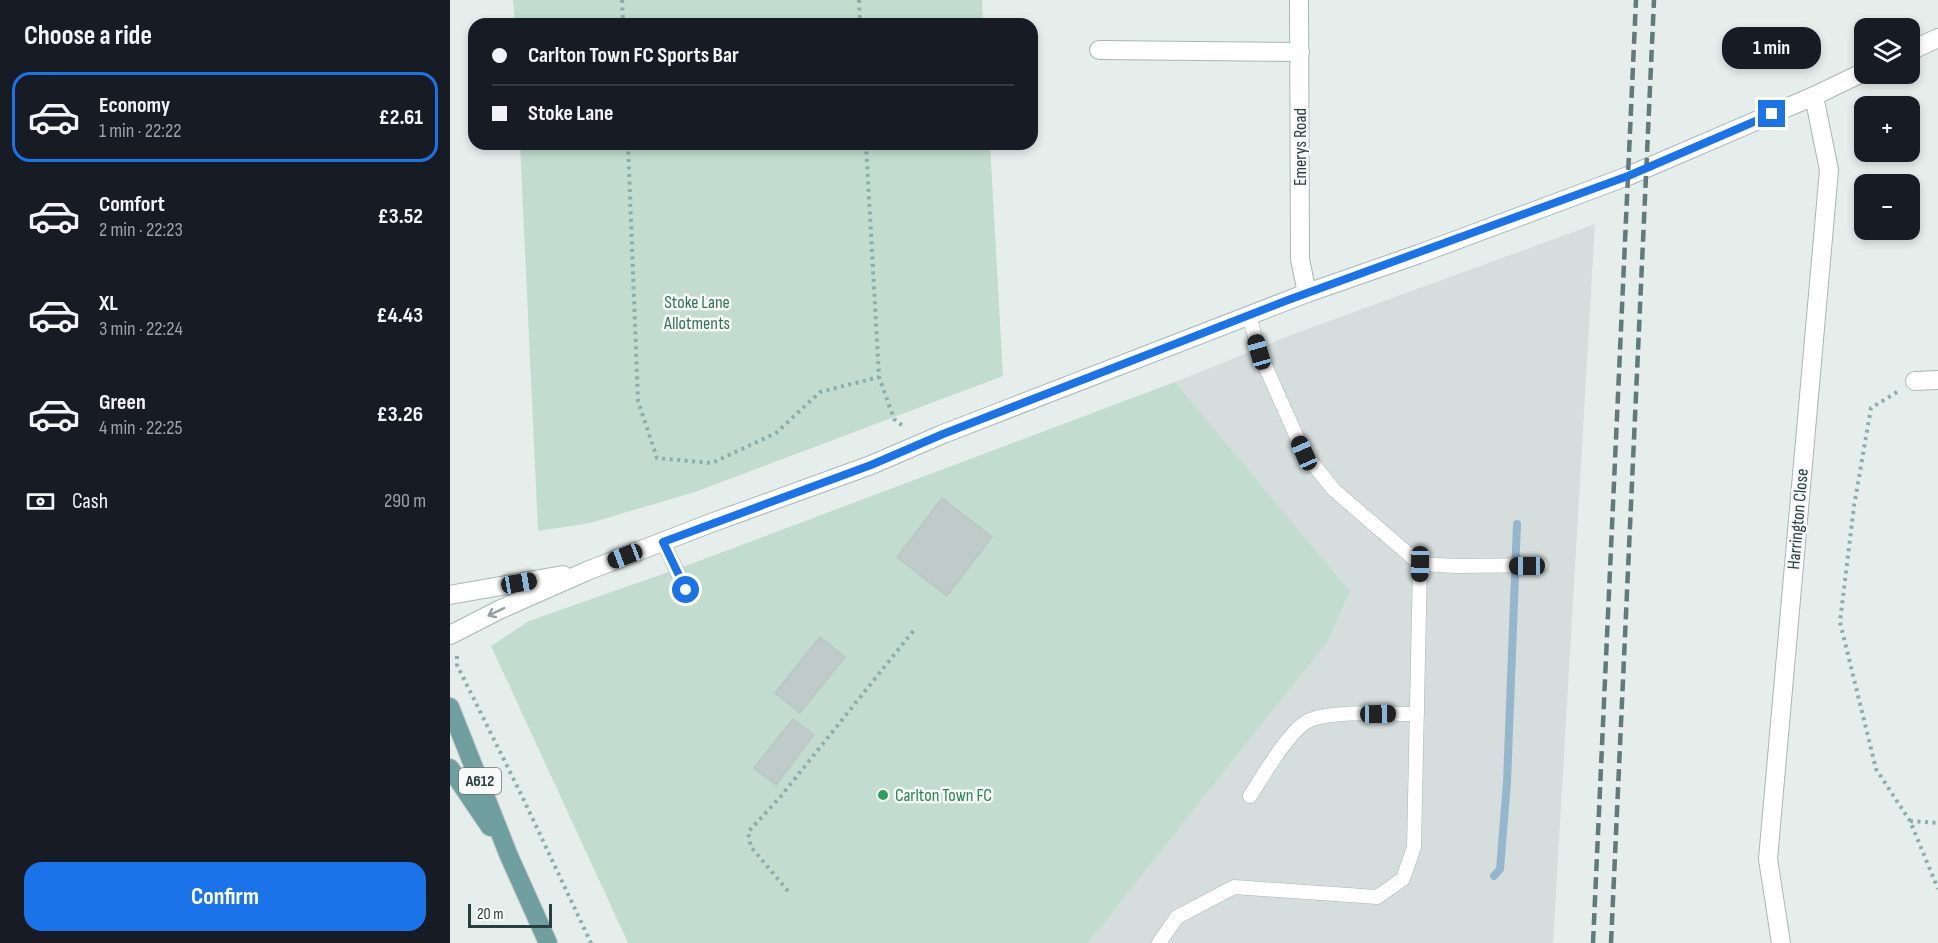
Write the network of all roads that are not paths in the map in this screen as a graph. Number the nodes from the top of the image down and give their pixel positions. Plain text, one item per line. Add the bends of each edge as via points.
1 (1299, 0) edge
2 (1938, 38) edge
3 (1920, 46) edge
4 (1099, 50) dead end
5 (1300, 52) junction
6 (1854, 77) edge
7 (1814, 96) junction
8 (1307, 293) junction
9 (1249, 315) junction
10 (1938, 380) edge
11 (1915, 381) road end
12 (663, 542) junction
13 (1420, 564) junction
14 (1534, 565) dead end
15 (587, 571) junction
16 (686, 590) dead end
17 (450, 595) edge
18 (450, 635) edge
19 (450, 706) edge
20 (1417, 714) junction
21 (450, 768) edge
22 (1250, 796) dead end
23 (509, 856) junction
24 (549, 943) edge
25 (1159, 943) edge
26 (1781, 943) edge

1 - 5 street, Emerys Road
2 - 3 street
4 - 5 street
5 - 8 street, Emerys Road via 1300,259
6 - 7 street
7 - 8 street via 1628,176
7 - 26 street, Harrington Close via 1829,170 1768,859
8 - 9 street
9 - 12 street via 871,465
9 - 13 lane via 1259,352 1304,453 1334,490
10 - 11 street
12 - 15 street
12 - 16 lane
13 - 14 lane
13 - 20 lane
15 - 17 street
15 -> 18 street
19 - 23 main road, A612
20 - 22 lane via 1339,715 1308,720 1283,744
20 - 25 lane via 1414,847 1403,879 1377,897 1234,887 1177,917
21 - 23 main road, A612
23 - 24 main road, A612

